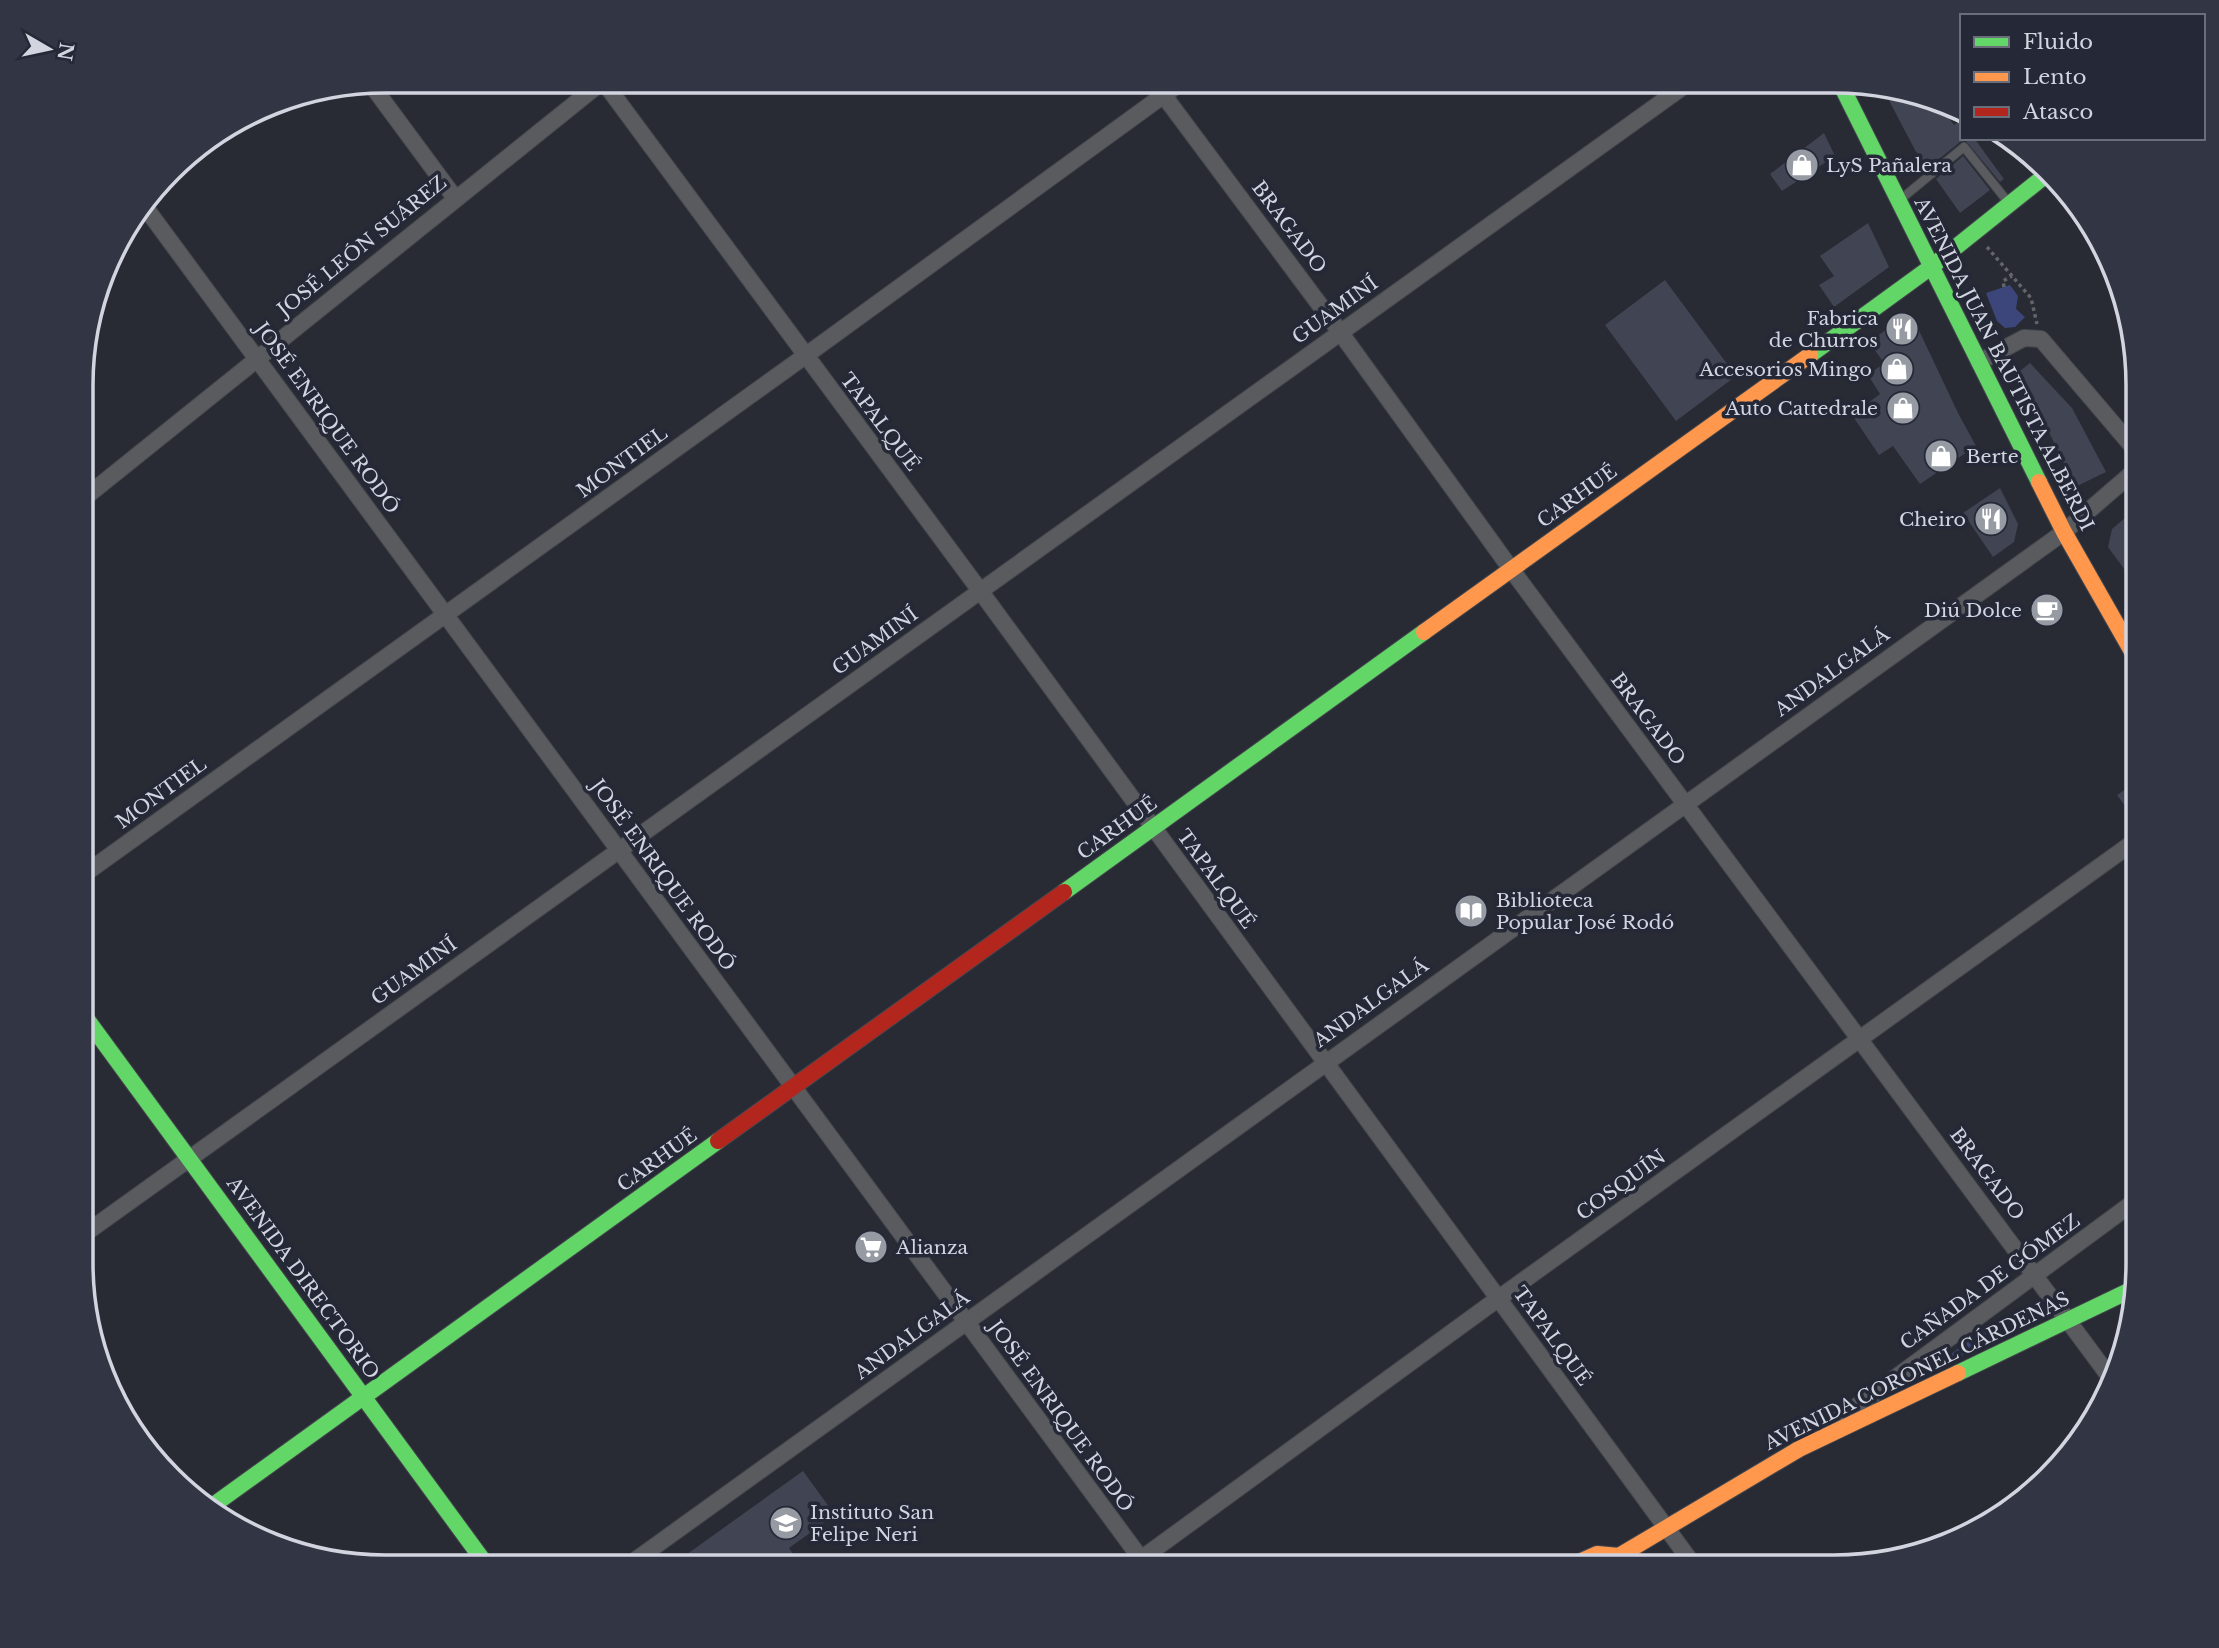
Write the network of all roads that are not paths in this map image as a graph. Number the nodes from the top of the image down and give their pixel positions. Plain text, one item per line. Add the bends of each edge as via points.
1 (377, 93) edge
2 (588, 93) edge
3 (612, 93) edge
4 (1166, 93) edge
5 (1674, 93) edge
6 (1845, 93) edge
7 (1163, 95) junction
8 (2042, 179) edge
9 (454, 198) junction
10 (1898, 201) junction
11 (2009, 204) junction
12 (149, 213) edge
13 (1931, 267) junction
14 (1340, 332) junction
15 (805, 356) junction
16 (257, 357) junction
17 (1979, 362) junction
18 (2126, 439) edge
19 (2126, 478) edge
20 (93, 491) edge
21 (2064, 532) junction
22 (1511, 569) junction
23 (981, 592) junction
24 (446, 615) junction
25 (2126, 642) edge
26 (1685, 803) junction
27 (1152, 828) junction
28 (2126, 848) edge
29 (620, 850) junction
30 (93, 868) edge
31 (93, 1028) edge
32 (1860, 1039) junction
33 (1324, 1062) junction
34 (793, 1088) junction
35 (189, 1158) junction
36 (2126, 1208) edge
37 (93, 1228) edge
38 (2035, 1274) junction
39 (2125, 1293) edge
40 (1499, 1298) junction
41 (2069, 1319) junction
42 (967, 1322) junction
43 (2106, 1371) edge
44 (364, 1397) junction
45 (1799, 1449) junction
46 (217, 1502) edge
47 (1666, 1529) junction
48 (479, 1555) edge
49 (643, 1555) edge
50 (1133, 1555) edge
51 (1151, 1555) edge
52 (1627, 1555) edge
53 (1686, 1555) edge

1 - 9 street
2 - 9 street, JOSÉ LEÓN SUÁREZ
3 - 15 street, TAPALQUÉ
4 - 7 street, MONTIEL
5 - 14 street, GUAMINÍ
6 - 10 street, AVENIDA JUAN BAUTISTA ALBERDI
7 - 14 street, BRAGADO
7 - 15 street, MONTIEL
8 - 11 street, CARHUÉ
9 - 16 street, JOSÉ LEÓN SUÁREZ
10 - 11 lane via 1964,147
10 - 13 street, AVENIDA JUAN BAUTISTA ALBERDI
11 - 13 street, CARHUÉ
12 - 16 street, JOSÉ ENRIQUE RODÓ
13 - 17 street, AVENIDA JUAN BAUTISTA ALBERDI
13 - 22 street, CARHUÉ
14 - 22 street, BRAGADO
14 - 23 street, GUAMINÍ
15 - 23 street, TAPALQUÉ
15 - 24 street, MONTIEL
16 - 20 street, JOSÉ LEÓN SUÁREZ
16 - 24 street, JOSÉ ENRIQUE RODÓ
17 - 18 street via 2024,338 2041,339
17 - 21 street, AVENIDA JUAN BAUTISTA ALBERDI
19 - 21 street, ANDALGALÁ
21 - 25 street, AVENIDA JUAN BAUTISTA ALBERDI
21 - 26 street, ANDALGALÁ
22 - 26 street, BRAGADO
22 - 27 street, CARHUÉ
23 - 27 street, TAPALQUÉ
23 - 29 street, GUAMINÍ
24 - 29 street, JOSÉ ENRIQUE RODÓ
24 - 30 street, MONTIEL
26 - 32 street, BRAGADO
26 - 33 street, ANDALGALÁ
27 - 33 street, TAPALQUÉ
27 - 34 street, CARHUÉ
28 - 32 street, COSQUÍN
29 - 34 street, JOSÉ ENRIQUE RODÓ
29 - 35 street, GUAMINÍ
31 - 35 street, AVENIDA DIRECTORIO
32 - 38 street, BRAGADO
32 - 40 street, COSQUÍN
33 - 40 street, TAPALQUÉ
33 - 42 street, ANDALGALÁ
34 - 42 street, JOSÉ ENRIQUE RODÓ
34 - 44 street, CARHUÉ
35 - 37 street, GUAMINÍ
35 - 44 street, AVENIDA DIRECTORIO
36 - 38 street, CAÑADA DE GÓMEZ
38 - 41 street, BRAGADO
38 - 45 street, CAÑADA DE GÓMEZ
39 - 41 street, AVENIDA CORONEL CÁRDENAS
40 - 47 street, TAPALQUÉ
40 - 51 street, COSQUÍN
41 - 43 street, BRAGADO
41 - 45 street, AVENIDA CORONEL CÁRDENAS
42 - 49 street, ANDALGALÁ
42 - 50 street, JOSÉ ENRIQUE RODÓ
44 - 46 street, CARHUÉ
44 - 48 street, AVENIDA DIRECTORIO
45 - 47 street, AVENIDA CORONEL CÁRDENAS
47 - 52 street, AVENIDA CORONEL CÁRDENAS
47 - 53 street, TAPALQUÉ

